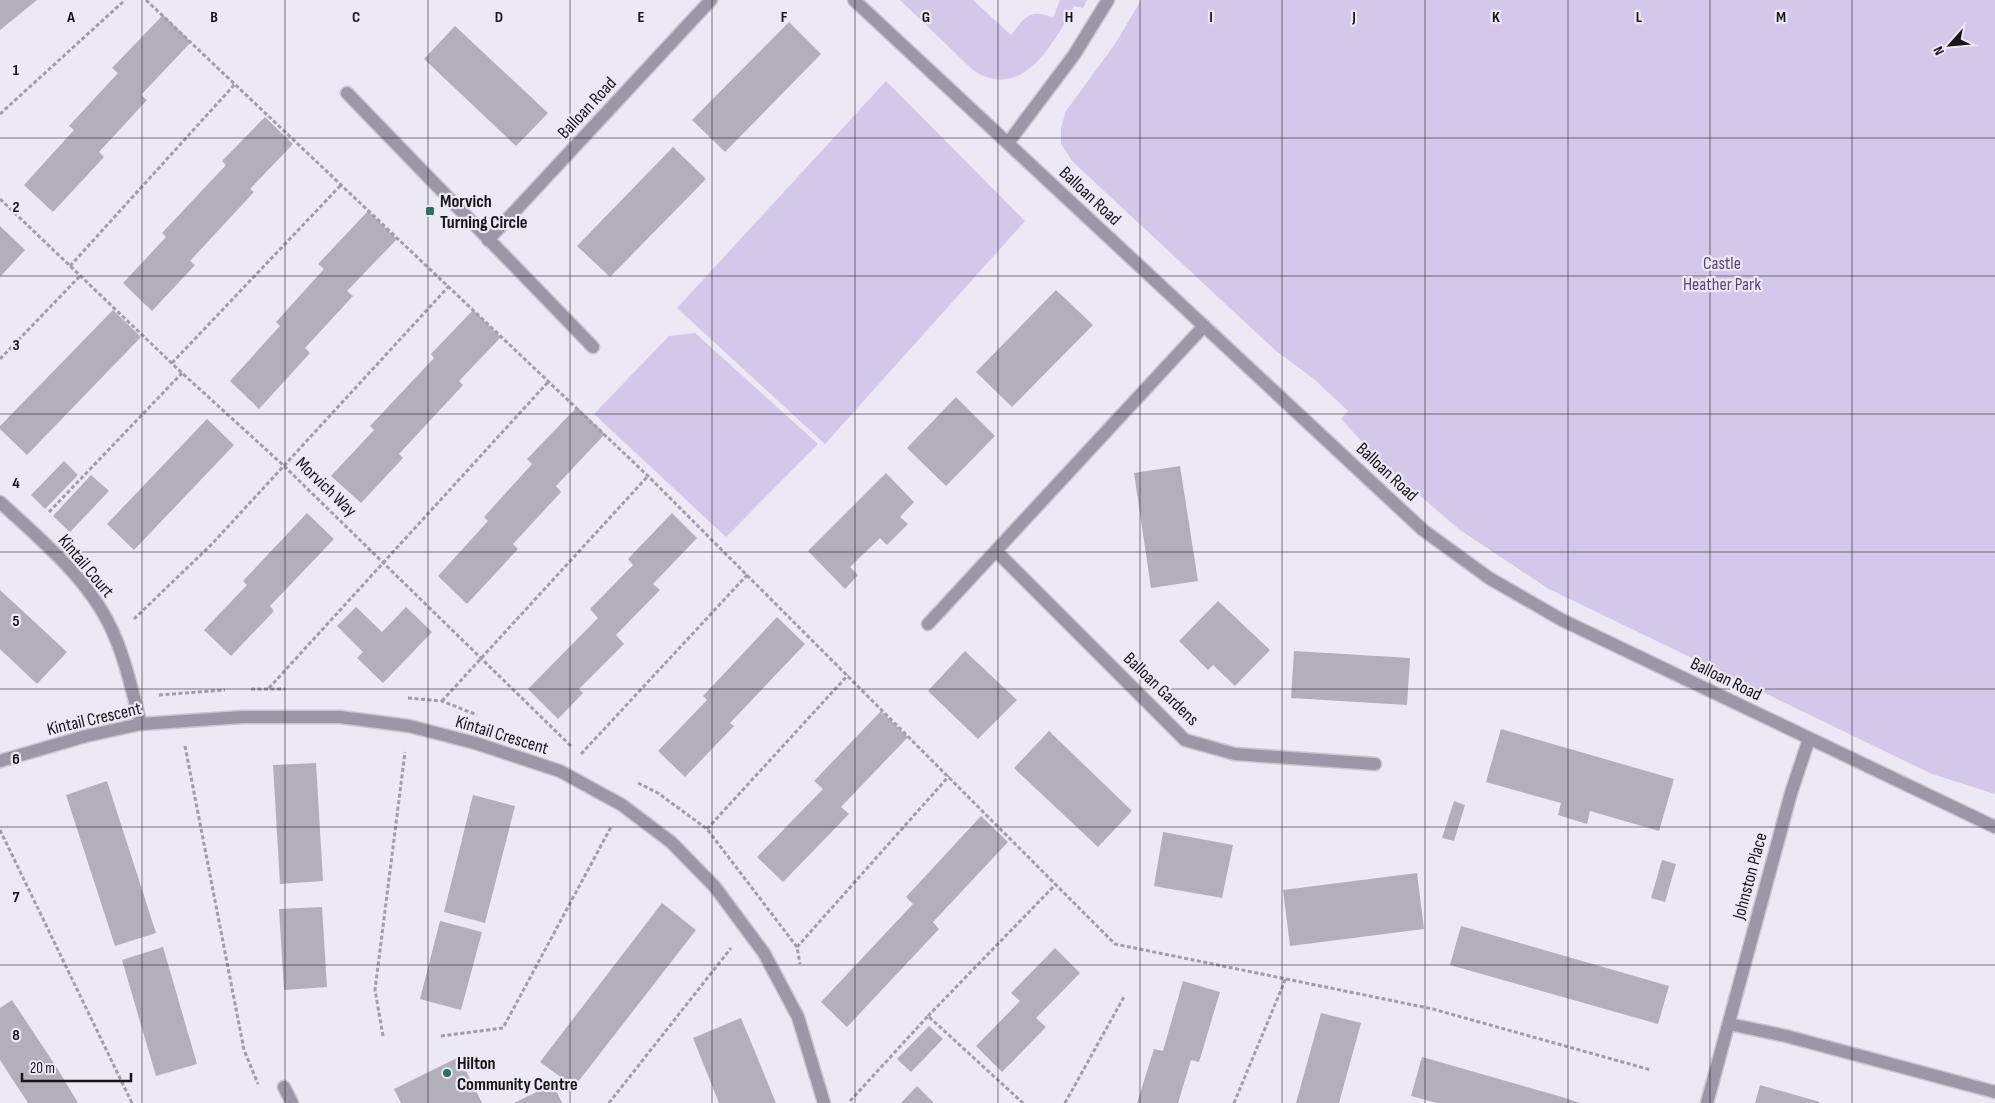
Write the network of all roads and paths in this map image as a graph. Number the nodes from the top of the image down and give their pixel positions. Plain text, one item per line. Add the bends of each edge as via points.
1 (125, 0) edge
2 (146, 0) edge
3 (711, 0) edge
4 (854, 0) edge
5 (1108, 0) edge
6 (235, 84) junction
7 (346, 93) dead end
8 (0, 114) edge
9 (1008, 144) junction
10 (342, 185) junction
11 (0, 200) edge
12 (488, 240) junction
13 (70, 266) junction
14 (80, 276) junction
15 (449, 286) junction
16 (1204, 326) junction
17 (593, 347) dead end
18 (0, 360) edge
19 (172, 363) junction
20 (182, 373) junction
21 (548, 381) junction
22 (283, 465) junction
23 (648, 476) junction
24 (0, 502) edge
25 (32, 531) junction
26 (996, 551) junction
27 (383, 562) junction
28 (748, 574) junction
29 (928, 624) dead end
30 (115, 636) junction
31 (481, 659) junction
32 (848, 675) junction
33 (268, 688) dead end
34 (442, 701) dead end
35 (180, 721) junction
36 (141, 724) junction
37 (409, 726) junction
38 (1810, 739) junction
39 (573, 748) dead end
40 (0, 761) edge
41 (587, 761) dead end
42 (1375, 764) dead end
43 (949, 776) junction
44 (632, 780) dead end
45 (622, 805) junction
46 (1995, 826) edge
47 (707, 829) junction
48 (0, 830) edge
49 (1056, 884) junction
50 (746, 928) junction
51 (797, 947) junction
52 (800, 966) dead end
53 (1286, 978) junction
54 (1126, 995) dead end
55 (928, 1016) junction
56 (1730, 1024) junction
57 (383, 1036) dead end
58 (441, 1036) dead end
59 (1651, 1070) dead end
60 (284, 1086) dead end
61 (260, 1089) dead end
62 (1995, 1092) edge
63 (132, 1103) edge
64 (292, 1103) edge
65 (609, 1103) edge
66 (824, 1103) edge
67 (848, 1103) edge
68 (1023, 1103) edge
69 (1065, 1103) edge
70 (1234, 1103) edge
71 (1707, 1103) edge

1 - 8 path
2 - 6 path
3 - 12 street, Balloan Road
4 - 9 street, Balloan Road
5 - 9 street via 1074,55
6 - 10 path
6 - 13 path
7 - 12 street
9 - 16 street, Balloan Road
10 - 15 path
10 - 19 path
11 - 13 path, Morvich Way
12 - 17 street
13 - 14 path, Morvich Way
14 - 18 path
14 - 19 path, Morvich Way
15 - 21 path
15 - 22 path
16 - 26 street
16 - 38 street, Balloan Road via 1423,530 1489,578 1562,620
19 - 20 path, Morvich Way
20 - 22 path, Morvich Way
20 - 25 path
21 - 23 path
21 - 27 path
22 - 27 path, Morvich Way
22 - 30 path via 212,544
23 - 28 path
23 - 31 path
24 - 25 street, Kintail Court
25 - 30 street, Kintail Court via 94,598
26 - 29 street
26 - 42 street, Balloan Gardens via 1185,740 1235,754
27 - 31 path, Morvich Way
27 - 33 path
28 - 32 path
28 - 41 path via 580,755
30 - 36 street, Kintail Court
31 - 34 path
31 - 39 path, Morvich Way
32 - 43 path
32 - 47 path
35 - 36 street, Kintail Crescent
35 - 37 street, Kintail Crescent via 340,717
35 - 61 path via 244,1050
36 - 40 street, Kintail Crescent
37 - 45 street, Kintail Crescent via 475,743 560,771
37 - 57 path via 375,990
38 - 46 street, Balloan Road
38 - 56 street, Johnston Place via 1791,793
43 - 49 path
43 - 51 path
44 - 47 path via 658,792
45 - 50 street, Kintail Crescent via 671,842 715,887
45 - 58 path via 503,1028
47 - 51 path
48 - 63 path
49 - 53 path via 1116,944
49 - 55 path
50 - 65 path
50 - 66 street, Kintail Crescent via 764,953 798,1017
51 - 52 path
53 - 59 path via 1433,1009
53 - 70 path
54 - 69 path
55 - 67 path
55 - 68 path
56 - 62 street
56 - 71 street, Johnston Place
60 - 64 street

